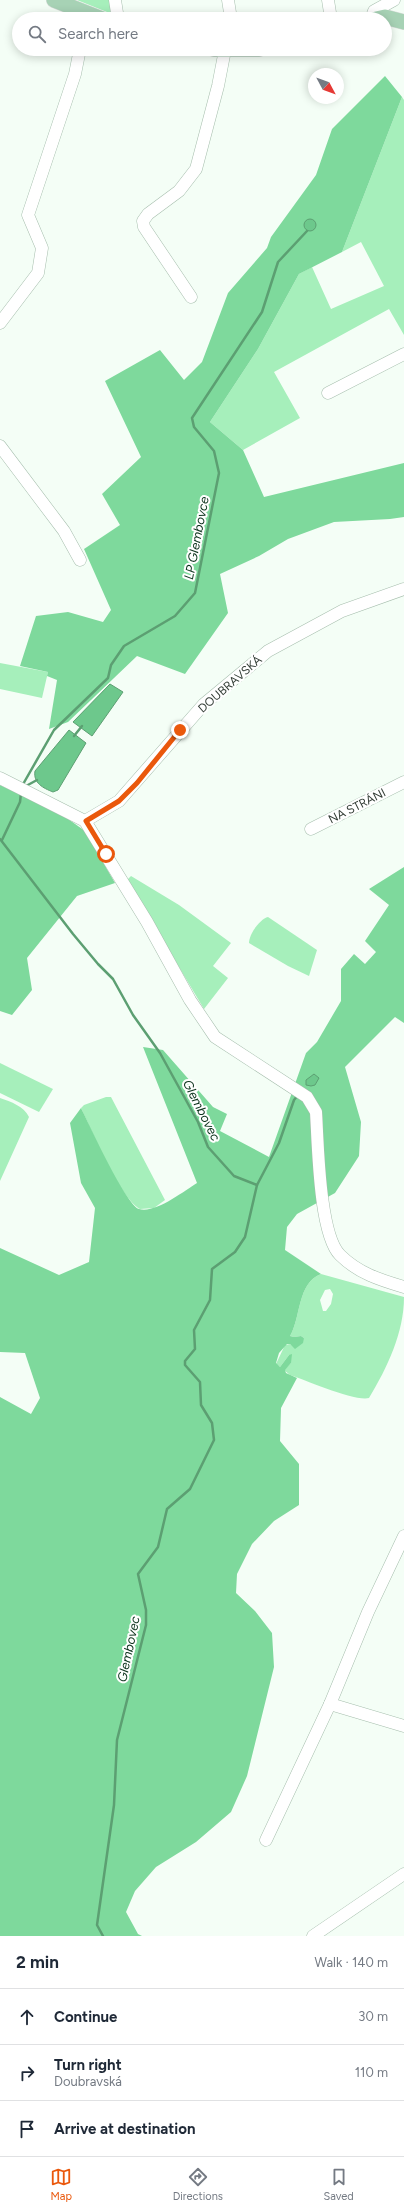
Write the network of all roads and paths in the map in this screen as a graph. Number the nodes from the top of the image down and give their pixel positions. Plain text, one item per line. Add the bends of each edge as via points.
1 (54, 0) edge
2 (115, 0) edge
3 (228, 0) edge
4 (328, 0) edge
5 (394, 0) edge
6 (78, 12) edge
7 (117, 12) edge
8 (230, 12) edge
9 (330, 12) edge
10 (373, 12) edge
11 (392, 19) edge
12 (404, 22) edge
13 (79, 56) edge
14 (226, 56) edge
15 (191, 297) dead end
16 (0, 323) edge
17 (404, 354) edge
18 (328, 393) dead end
19 (0, 446) edge
20 (80, 560) dead end
21 (404, 589) edge
22 (0, 778) edge
23 (404, 782) edge
24 (86, 821) junction
25 (311, 829) dead end
26 (404, 1287) edge
27 (404, 1536) edge
28 (330, 1704) junction
29 (404, 1726) edge
30 (266, 1840) dead end
31 (404, 1874) edge
32 (312, 1936) edge

1 - 6 main road
2 - 7 street
3 - 8 street
4 - 9 street
5 - 10 street
11 - 12 main road
13 - 16 street via 76,74 28,215 42,248 38,273
14 - 15 street via 196,170 179,192 148,214 143,221 144,227
17 - 18 street
19 - 20 street via 64,531
21 - 24 street, DOUBRAVSKÁ via 342,611 268,652 204,704 119,801
22 - 24 street
23 - 25 street, NA STRÁNI
24 - 26 street via 147,922 190,1000 215,1037 307,1097 316,1112 326,1225 339,1254 370,1278
27 - 28 street via 368,1612
28 - 29 street
28 - 30 street
31 - 32 street

